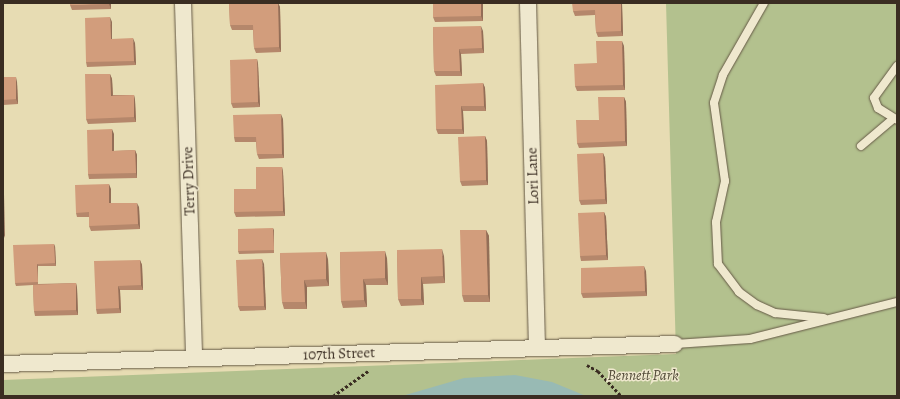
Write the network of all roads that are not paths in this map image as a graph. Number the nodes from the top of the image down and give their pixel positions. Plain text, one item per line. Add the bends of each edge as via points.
1 (183, 3) edge
2 (528, 3) edge
3 (764, 3) edge
4 (897, 66) edge
5 (895, 120) edge
6 (861, 146) dead end
7 (897, 302) edge
8 (824, 318) junction
9 (675, 344) joint
10 (537, 348) junction
11 (194, 358) junction
12 (3, 364) edge

1 - 11 street, Terry Drive
2 - 10 street, Lori Lane
3 - 8 lane via 723,74 714,103 725,181 716,222 718,264 739,292 757,304 775,313
4 - 5 lane via 879,86 874,98 878,108
5 - 6 lane
7 - 8 lane
8 - 9 lane via 750,339
9 - 10 street, 107th Street
10 - 11 street, 107th Street
11 - 12 street, 107th Street

